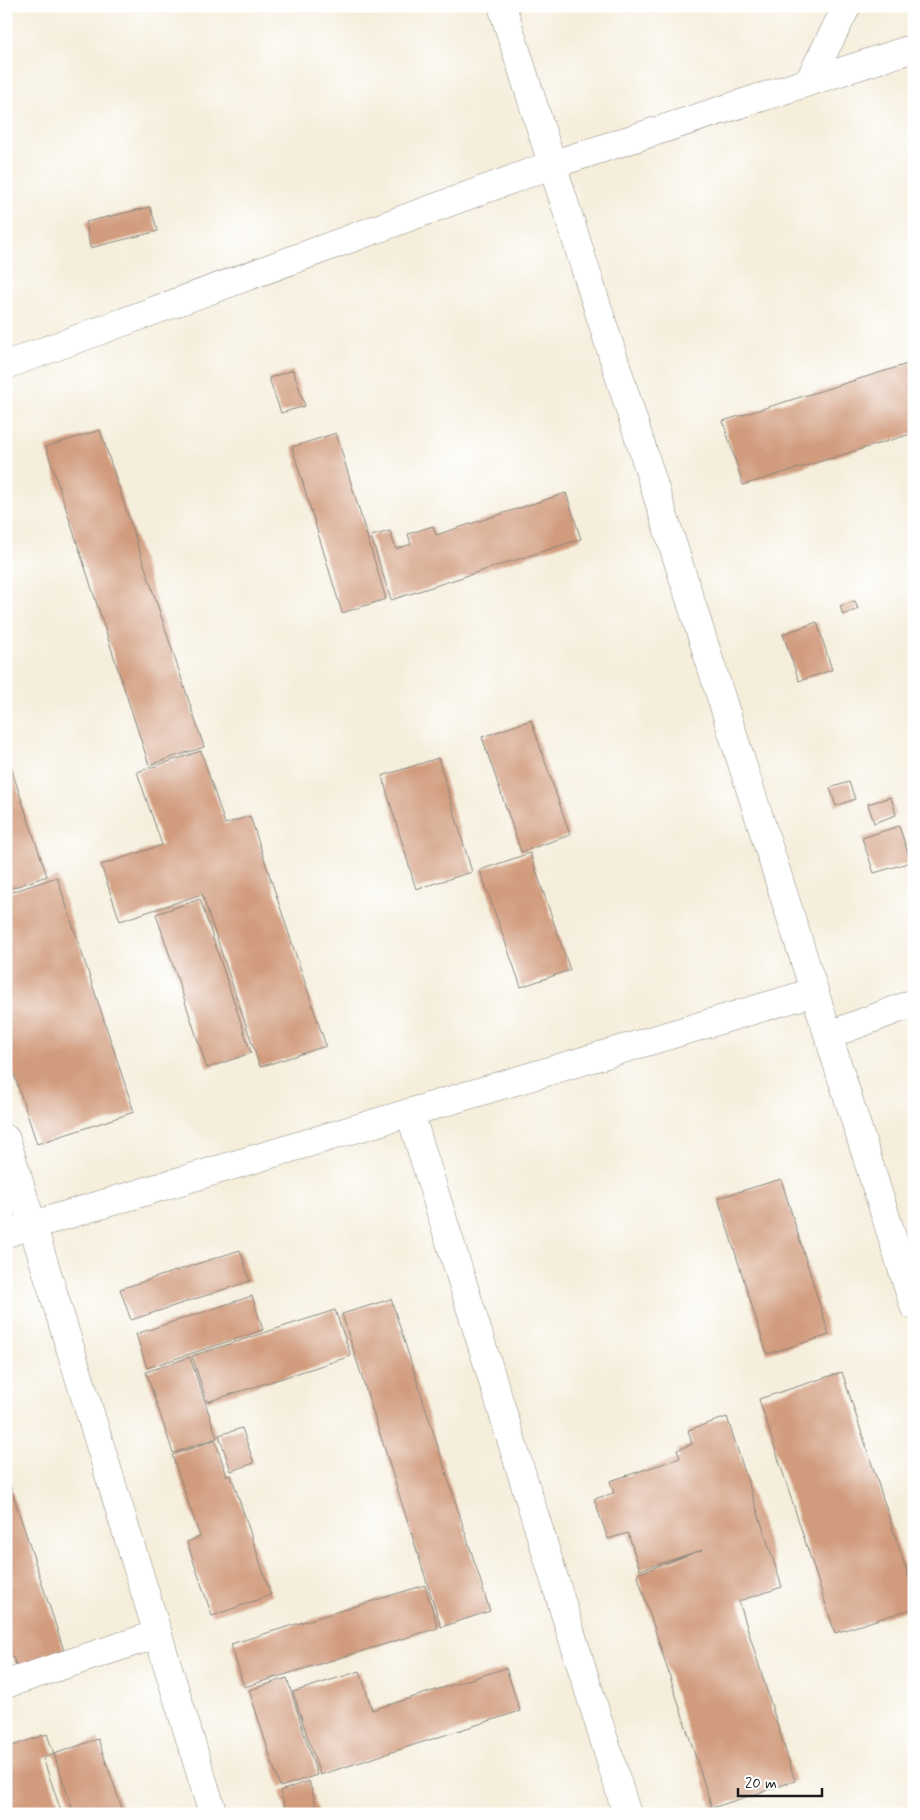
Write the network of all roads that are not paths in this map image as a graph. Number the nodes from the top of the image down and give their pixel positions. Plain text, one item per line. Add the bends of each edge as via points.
1 (502, 6) edge
2 (847, 6) edge
3 (914, 48) edge
4 (808, 81) junction
5 (551, 165) junction
6 (6, 366) edge
7 (814, 992) junction
8 (914, 1003) edge
9 (829, 1035) junction
10 (410, 1113) junction
11 (6, 1138) edge
12 (32, 1225) junction
13 (6, 1233) edge
14 (914, 1306) edge
15 (158, 1634) junction
16 (6, 1684) edge
17 (213, 1814) edge
18 (627, 1814) edge

1 - 5 street
2 - 4 street
3 - 4 street
4 - 5 street
5 - 6 street
5 - 7 street
7 - 9 street
7 - 10 street
8 - 9 street
9 - 14 street
10 - 12 street
10 - 18 street
11 - 12 street
12 - 13 street
12 - 15 street
15 - 16 street
15 - 17 street

